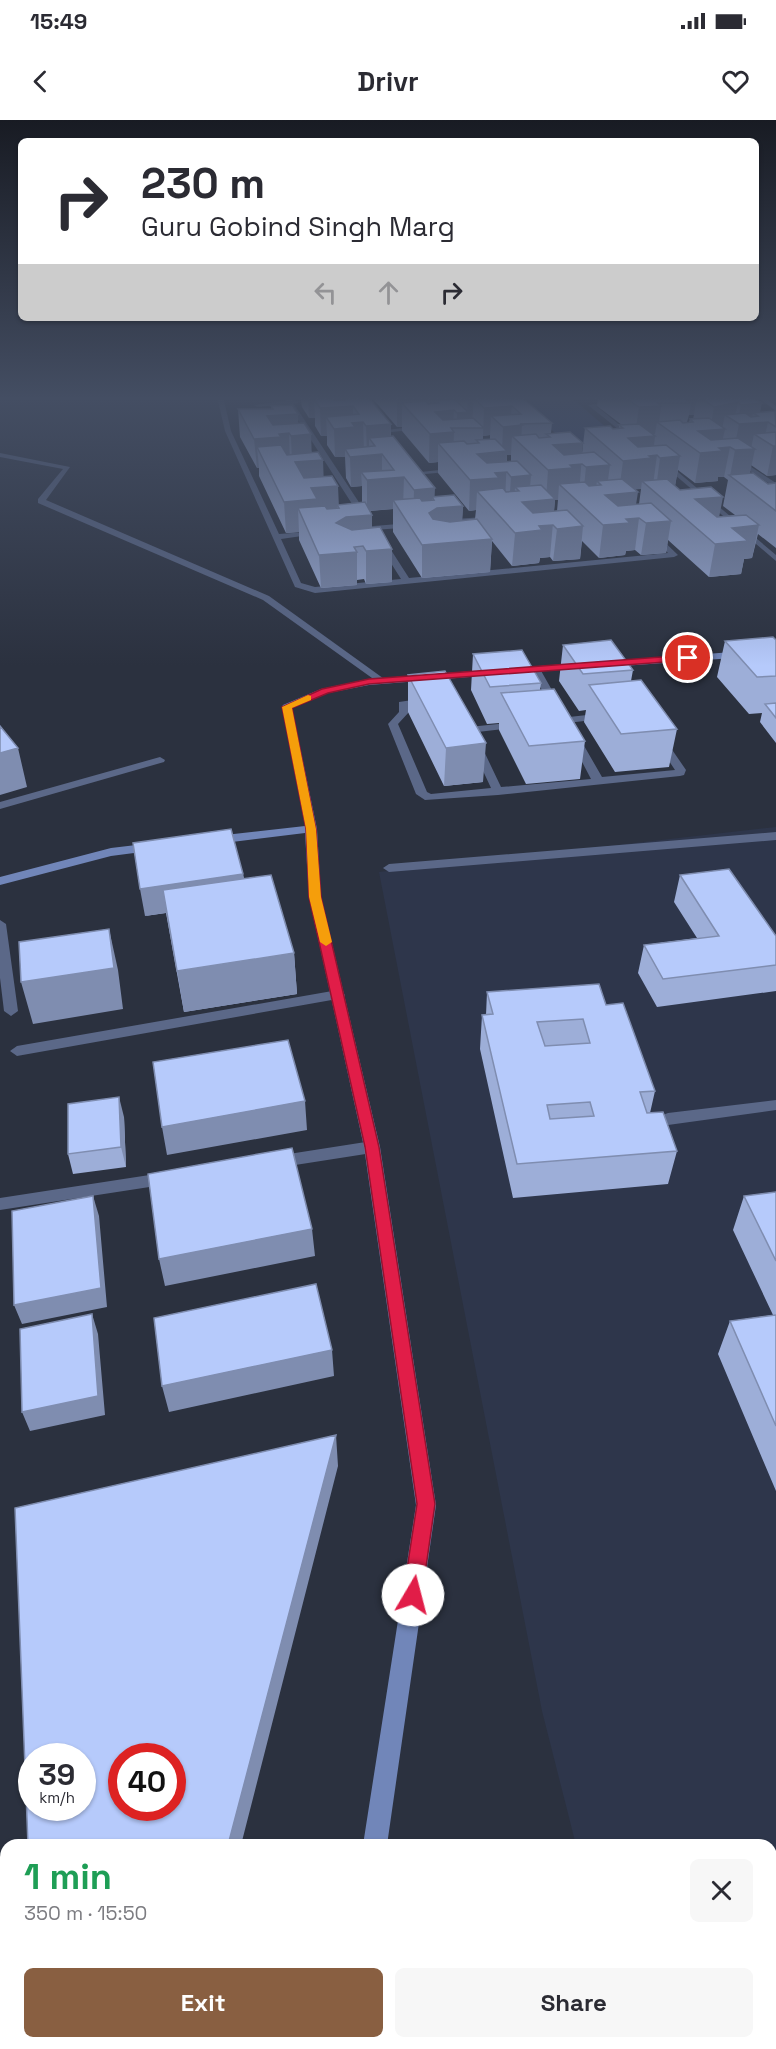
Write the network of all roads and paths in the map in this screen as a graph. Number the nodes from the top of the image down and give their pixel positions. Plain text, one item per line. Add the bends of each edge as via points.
1 (53, 486) edge
2 (251, 486) edge
3 (343, 486) edge
4 (690, 486) edge
5 (358, 491) edge
6 (347, 492) junction
7 (776, 492) edge
8 (337, 493) dead end
9 (764, 494) edge
10 (718, 498) edge
11 (706, 499) junction
12 (695, 500) edge
13 (448, 513) edge
14 (501, 517) edge
15 (454, 521) junction
16 (431, 523) edge
17 (419, 524) edge
18 (372, 528) junction
19 (461, 529) edge
20 (351, 530) edge
21 (640, 531) edge
22 (744, 531) junction
23 (329, 532) edge
24 (734, 532) edge
25 (276, 537) junction
26 (390, 555) junction
27 (380, 556) edge
28 (776, 559) edge
29 (407, 582) junction
30 (776, 652) edge
31 (536, 669) junction
32 (382, 681) junction
33 (437, 700) edge
34 (615, 715) edge
35 (564, 720) junction
36 (540, 723) edge
37 (528, 724) edge
38 (656, 733) edge
39 (160, 760) dead end
40 (598, 782) junction
41 (498, 792) junction
42 (0, 806) edge
43 (311, 829) junction
44 (776, 836) edge
45 (205, 841) edge
46 (170, 845) edge
47 (389, 868) dead end
48 (0, 881) edge
49 (0, 924) edge
50 (338, 995) junction
51 (11, 1011) dead end
52 (16, 1051) dead end
53 (776, 1105) edge
54 (668, 1119) edge
55 (372, 1147) junction
56 (256, 1165) edge
57 (186, 1176) edge
58 (0, 1204) edge
59 (376, 1839) edge

1 - 32 street via 40,501 266,598
2 - 25 street
3 - 6 street
4 - 11 street
5 - 6 street
6 - 8 street
6 - 18 street
7 - 9 street
10 - 11 street
11 - 12 street
11 - 22 street
13 - 15 street
14 - 15 street
15 - 16 street
15 - 19 street
17 - 18 street
18 - 20 street
18 - 26 street
21 - 29 street via 649,530 674,555 495,569
22 - 24 street
22 - 28 street
23 - 25 street
25 - 29 street via 298,585 304,588
26 - 27 street
26 - 29 street
30 - 31 street
31 - 32 street
31 - 35 street
32 - 43 street via 325,691 287,707
33 - 41 street via 404,703 404,712 393,724 422,794 431,798
34 - 35 street
35 - 36 street
35 - 40 street
37 - 41 street via 467,725
38 - 40 street via 680,773
39 - 42 street
40 - 41 street
43 - 45 street
43 - 50 street via 315,897
44 - 47 street
46 - 48 street via 111,852
49 - 51 street
50 - 52 street
50 - 55 street
53 - 54 street
55 - 56 street
55 - 59 street via 426,1504
57 - 58 street

